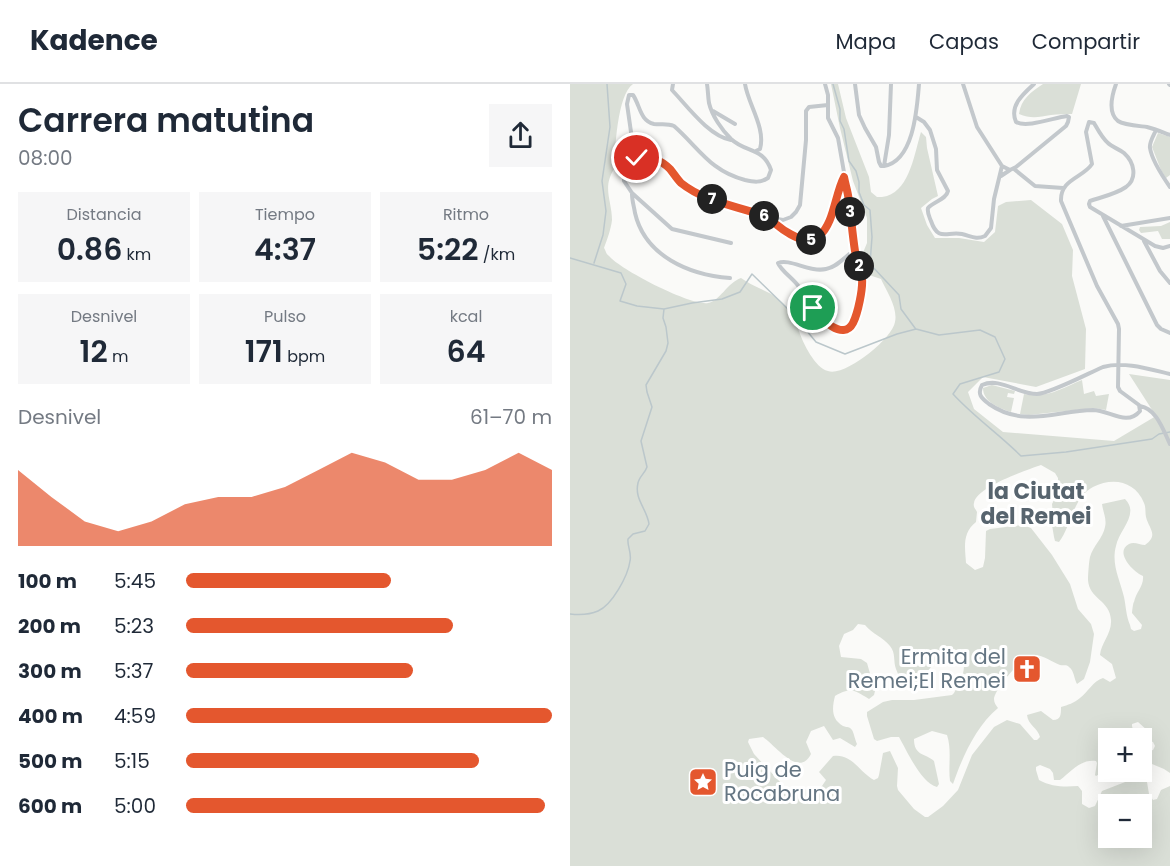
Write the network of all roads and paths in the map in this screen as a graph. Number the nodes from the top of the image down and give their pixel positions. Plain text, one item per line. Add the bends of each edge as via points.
1 (673, 84) edge
2 (707, 84) edge
3 (745, 84) edge
4 (825, 84) edge
5 (855, 84) edge
6 (891, 84) edge
7 (919, 84) edge
8 (963, 84) edge
9 (1034, 84) edge
10 (1116, 84) edge
11 (828, 105) junction
12 (712, 110) junction
13 (916, 117) junction
14 (735, 124) dead end
15 (1156, 130) junction
16 (1170, 135) edge
17 (732, 140) junction
18 (633, 146) junction
19 (755, 151) junction
20 (644, 156) junction
21 (631, 160) junction
22 (884, 166) junction
23 (1002, 166) junction
24 (1012, 169) junction
25 (1000, 176) junction
26 (844, 177) junction
27 (1170, 187) edge
28 (1064, 188) junction
29 (632, 193) junction
30 (1103, 215) junction
31 (770, 218) junction
32 (1170, 218) edge
33 (1121, 226) junction
34 (1144, 240) junction
35 (731, 243) dead end
36 (1170, 246) edge
37 (855, 250) junction
38 (730, 278) dead end
39 (1170, 283) edge
40 (1170, 333) edge
41 (1119, 365) junction
42 (1170, 374) edge
43 (1140, 406) junction
44 (1170, 444) edge

1 - 17 street via 672,90 709,129
2 - 12 street
3 - 19 street via 762,142
4 - 11 street
5 - 22 street via 859,115
6 - 22 street
7 - 13 street
8 - 23 street via 977,127
9 - 24 street via 1016,103 1013,115 1017,123 1067,116 1070,119
10 - 15 street via 1112,106 1118,120
11 - 26 street
11 - 31 street via 808,107 806,111 800,205 791,217
12 - 14 street
12 - 17 street
13 - 22 street via 904,150 893,163
13 - 25 street via 930,130 937,170 948,191 928,208 937,232 977,238 987,235
15 - 16 street
15 - 27 street via 1150,148
17 - 19 street
18 - 19 street via 629,95 633,95 649,122 674,126 713,165 733,176 754,182 768,178 769,164
18 - 20 street
18 - 21 street
20 - 21 street
20 - 31 street via 668,167 680,182 699,194
21 - 29 street via 624,181
23 - 24 street
23 - 25 street
24 - 25 street
24 - 28 street via 1038,187
26 - 31 street via 826,227 818,237 804,240
26 - 37 street
28 - 30 street via 1092,165 1086,132 1092,122 1108,143 1128,157 1134,172 1127,187 1089,202 1091,208
28 - 41 street via 1060,194 1062,205 1096,286 1119,326
29 - 35 street via 672,229
29 - 38 street via 641,231 661,254 697,272
30 - 33 street
30 - 40 street via 1157,325
32 - 33 street
33 - 34 street
34 - 36 street via 1158,247
34 - 39 street
37 - 37 street via 862,281 860,298 852,326 839,329 819,317 800,286 778,263 827,269
41 - 42 street
41 - 43 street via 1120,391
41 - 43 street via 1103,367 1041,394 993,382 982,385 980,393 993,407 1026,417 1096,410 1131,418
43 - 44 street via 1150,410

